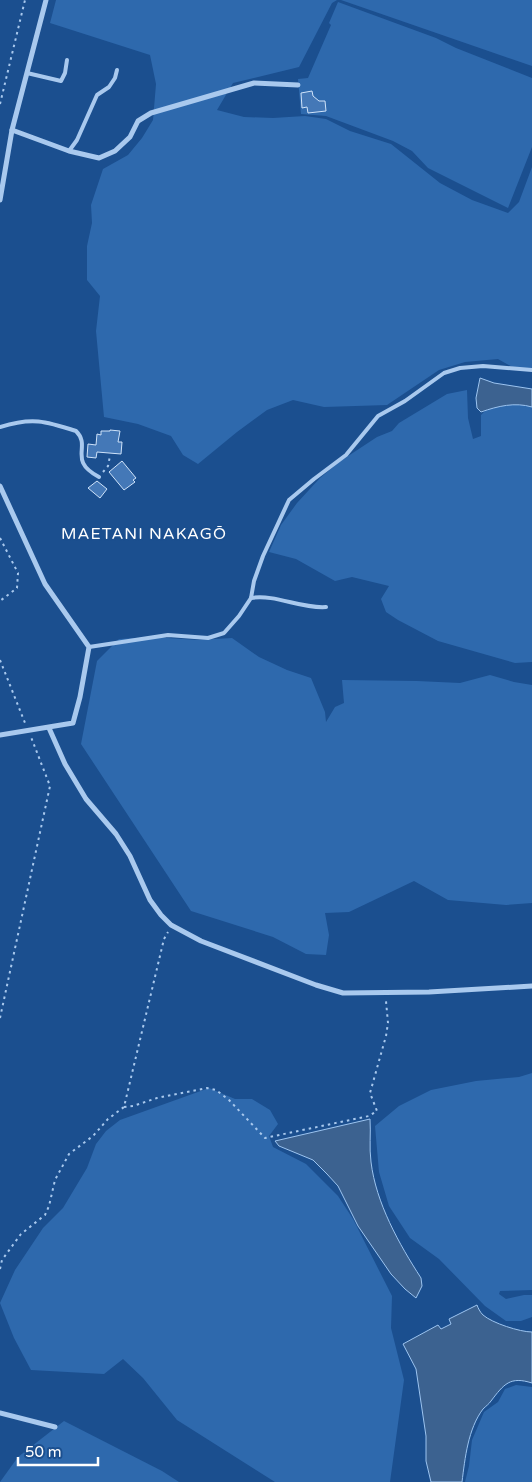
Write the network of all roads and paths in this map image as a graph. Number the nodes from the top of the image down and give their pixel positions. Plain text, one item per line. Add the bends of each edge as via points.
1 (25, 0) edge
2 (46, 0) edge
3 (67, 60) dead end
4 (117, 70) dead end
5 (27, 72) junction
6 (298, 85) dead end
7 (0, 104) edge
8 (12, 130) junction
9 (68, 151) junction
10 (0, 200) edge
11 (532, 370) edge
12 (0, 427) edge
13 (110, 456) dead end
14 (99, 477) joint
15 (0, 486) edge
16 (0, 538) edge
17 (251, 598) junction
18 (0, 601) edge
19 (326, 607) dead end
20 (89, 647) junction
21 (0, 660) edge
22 (49, 728) junction
23 (28, 731) junction
24 (0, 735) edge
25 (171, 925) junction
26 (532, 986) edge
27 (386, 992) junction
28 (0, 1018) edge
29 (124, 1107) junction
30 (0, 1269) edge
31 (0, 1413) edge
32 (55, 1427) dead end

1 - 7 path
2 - 5 street
3 - 5 lane via 61,81
4 - 9 lane via 109,87 97,95 77,140
5 - 8 street
6 - 9 street via 254,83 151,113 138,121 130,137 114,151 99,158
8 - 9 street
8 - 10 street
11 - 17 lane via 460,368 444,373 378,416 346,455 290,500 263,556
12 - 14 lane via 34,420 76,431 83,442 82,461
13 - 14 path via 108,466
15 - 20 street via 45,584
16 - 18 path via 18,573 17,588
17 - 19 lane via 313,608
17 - 20 lane via 230,628 217,636 168,635
20 - 22 street via 73,724
21 - 23 path
22 - 23 street
22 - 25 street via 65,764 86,798 116,834 150,900
23 - 24 street
23 - 28 path via 50,786
25 - 27 street via 201,941 316,985 343,993
25 - 29 path via 162,949
26 - 27 street
27 - 29 path via 386,1036 370,1092 377,1111 368,1116 265,1138 229,1100 216,1090 207,1088
29 - 30 path via 69,1154 55,1180 45,1215 21,1234 2,1260
31 - 32 street

